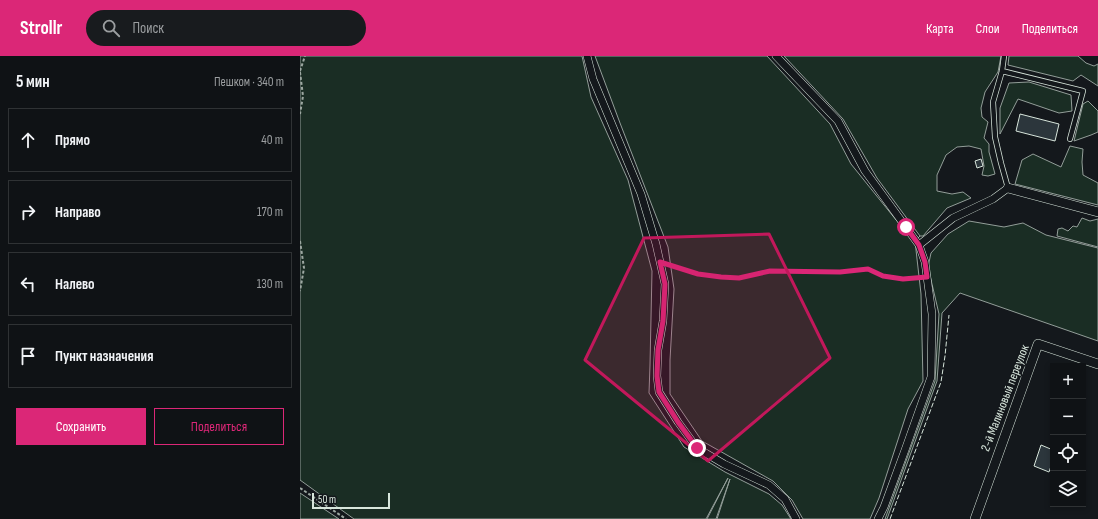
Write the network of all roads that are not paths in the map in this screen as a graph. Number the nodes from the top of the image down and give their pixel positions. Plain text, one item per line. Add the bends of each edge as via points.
1 (587, 56) edge
2 (776, 56) edge
3 (1004, 56) edge
4 (1002, 71) junction
5 (1070, 139) dead end
6 (1008, 188) junction
7 (1098, 212) edge
8 (919, 245) junction
9 (1098, 364) edge
10 (796, 519) edge
11 (878, 519) edge
12 (975, 519) edge

1 - 10 street via 593,79 641,194 665,284 658,350 659,392 697,448 769,485 785,499
2 - 8 street via 838,121 866,171
3 - 4 lane
4 - 5 lane via 1083,91
4 - 6 lane via 993,102 995,137
6 - 7 street
6 - 8 street via 994,199 953,218
8 - 11 street via 925,262 932,314 931,377
9 - 12 street, 2-й Малиновый переулок via 1038,344

